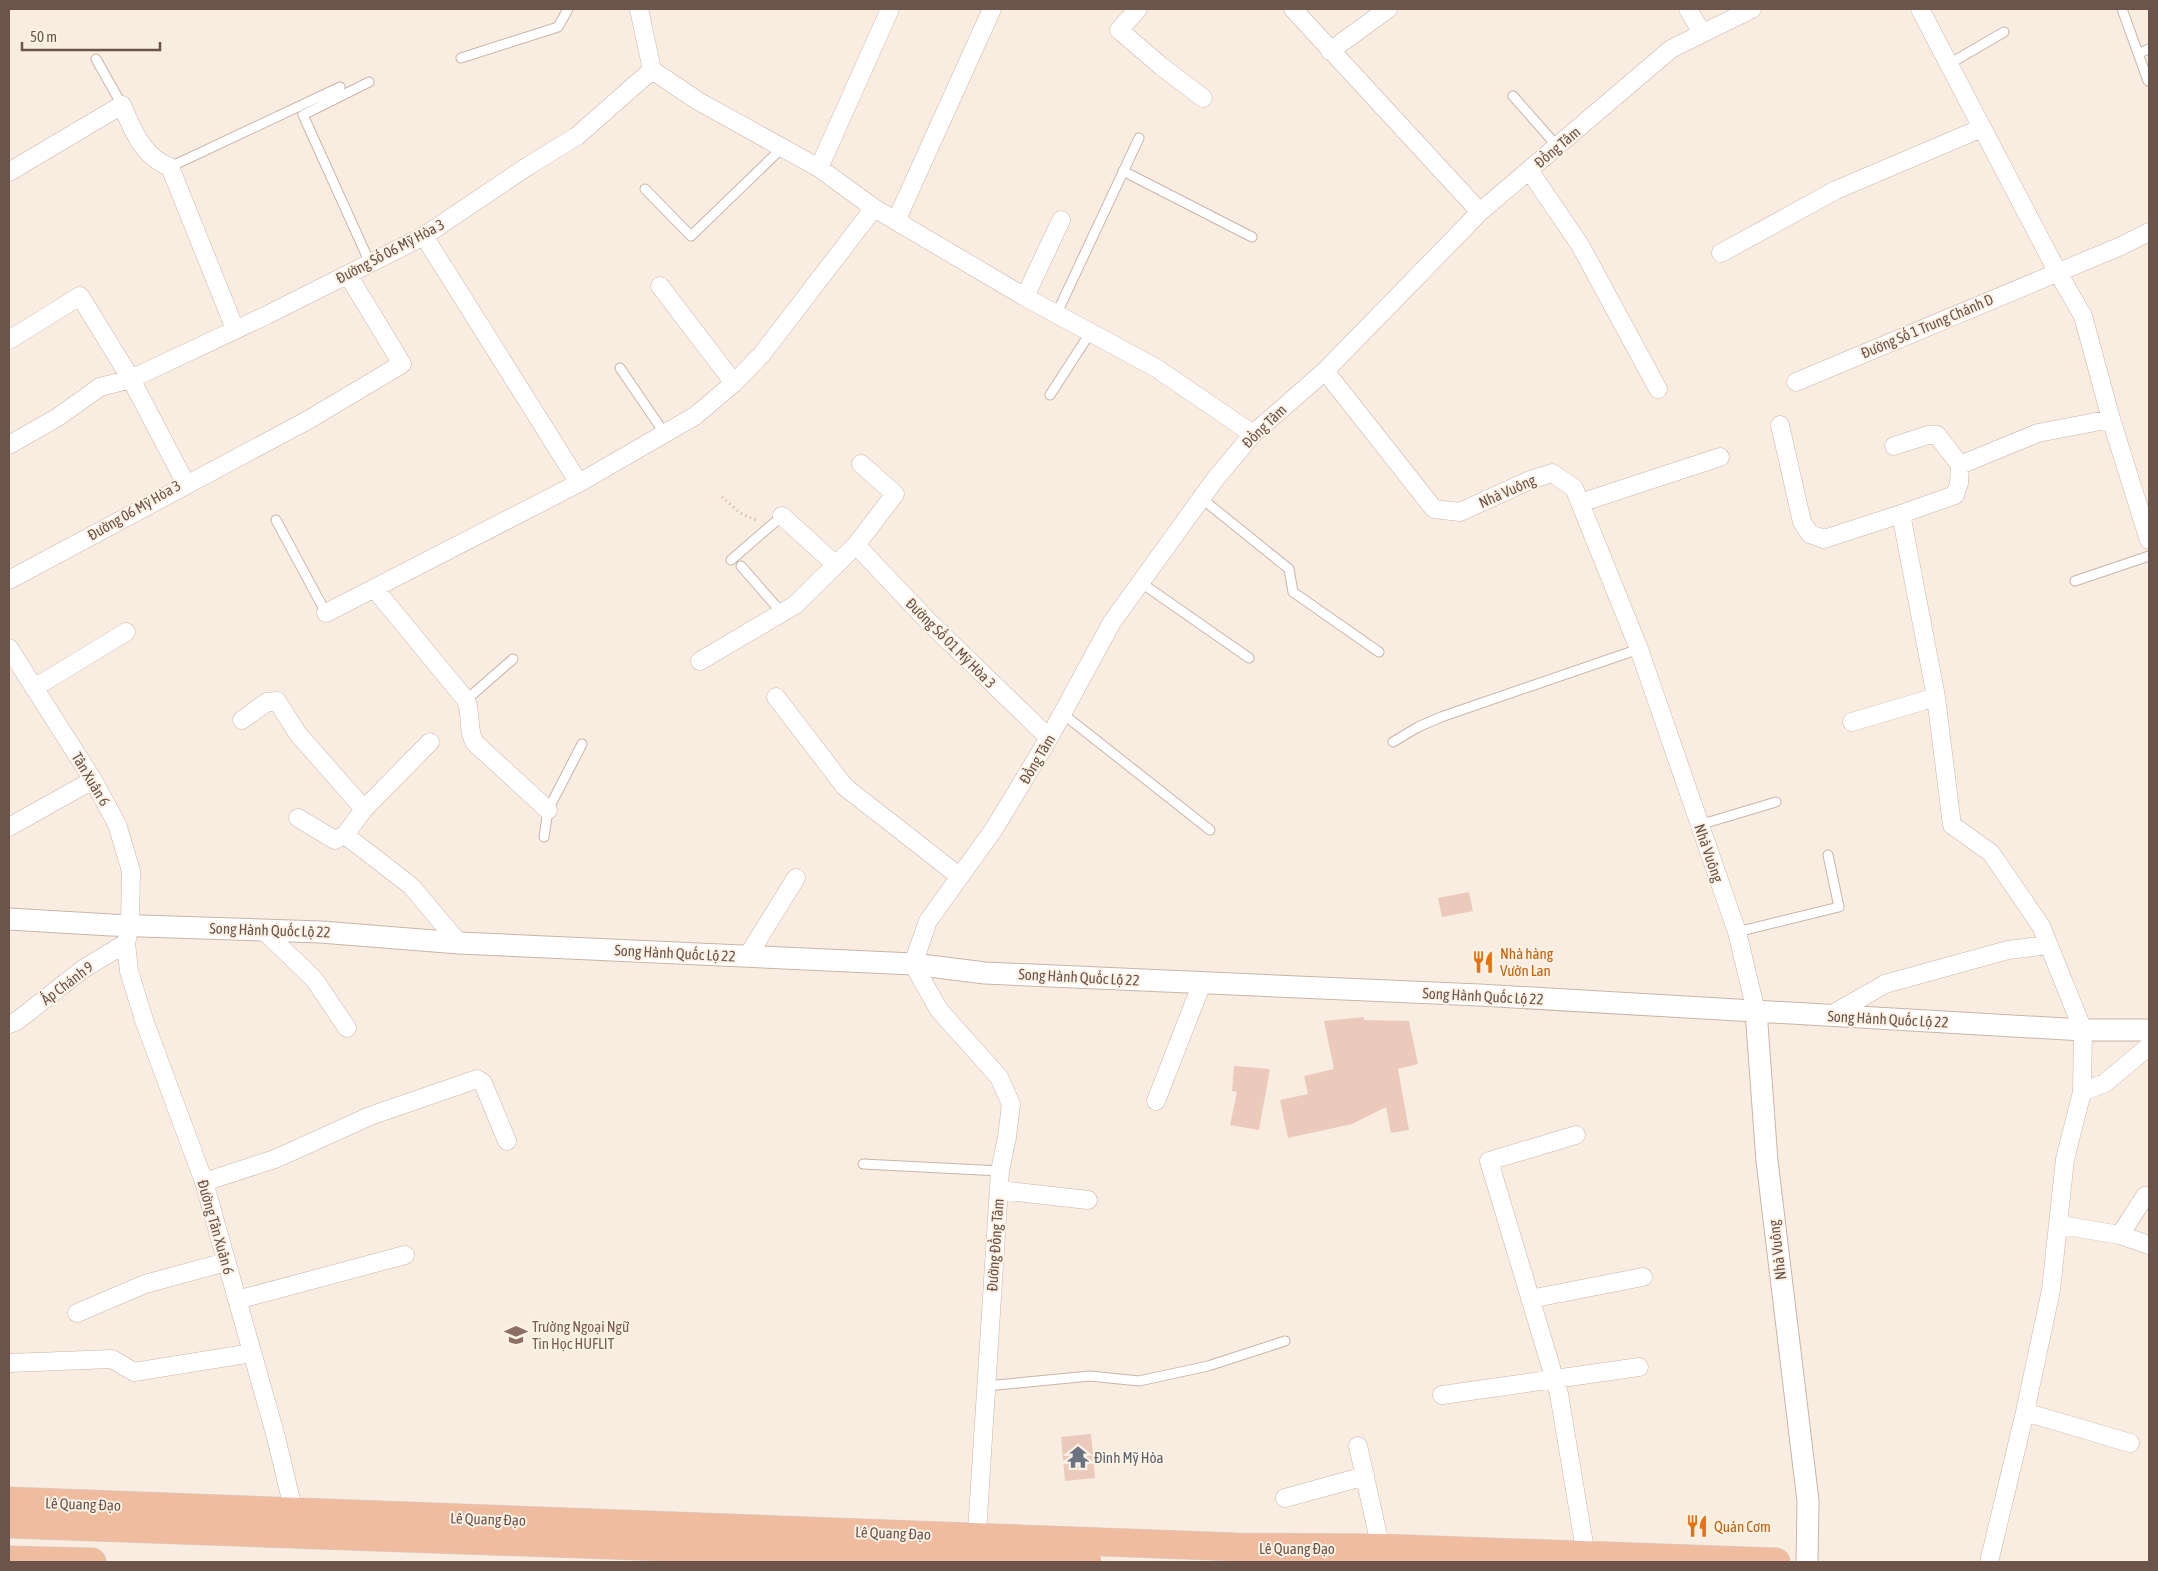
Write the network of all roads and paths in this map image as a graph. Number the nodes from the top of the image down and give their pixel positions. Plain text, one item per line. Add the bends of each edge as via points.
1 (568, 9) edge
2 (639, 9) edge
3 (890, 9) edge
4 (992, 9) edge
5 (1138, 9) edge
6 (1293, 9) edge
7 (1388, 9) edge
8 (1688, 9) edge
9 (1752, 9) edge
10 (1920, 9) edge
11 (2122, 9) edge
12 (2004, 32) dead end
13 (1702, 33) junction
14 (2149, 49) edge
15 (1330, 51) junction
16 (2139, 53) junction
17 (461, 58) dead end
18 (96, 59) dead end
19 (1949, 64) junction
20 (652, 70) junction
21 (2148, 81) dead end
22 (369, 82) dead end
23 (340, 87) dead end
24 (1513, 96) dead end
25 (1204, 98) dead end
26 (122, 105) junction
27 (1982, 128) junction
28 (1139, 138) dead end
29 (1558, 146) junction
30 (782, 148) junction
31 (170, 166) junction
32 (819, 168) junction
33 (1529, 170) junction
34 (1123, 171) junction
35 (9, 172) edge
36 (645, 189) dead end
37 (874, 208) junction
38 (1480, 212) junction
39 (1061, 220) dead end
40 (896, 221) junction
41 (2149, 232) edge
42 (424, 236) junction
43 (1252, 236) dead end
44 (1721, 253) dead end
45 (370, 263) junction
46 (2057, 271) junction
47 (348, 274) junction
48 (660, 286) dead end
49 (1025, 297) junction
50 (1056, 314) junction
51 (236, 329) junction
52 (1090, 333) junction
53 (9, 340) edge
54 (620, 368) dead end
55 (1325, 371) junction
56 (131, 379) junction
57 (1796, 382) dead end
58 (734, 383) junction
59 (1658, 389) dead end
60 (1050, 395) dead end
61 (2111, 419) junction
62 (1780, 425) dead end
63 (665, 434) junction
64 (1253, 434) junction
65 (9, 445) edge
66 (1894, 446) dead end
67 (1720, 457) dead end
68 (861, 464) dead end
69 (1960, 465) junction
70 (579, 483) junction
71 (186, 484) junction
72 (722, 496) dead end
73 (1201, 498) junction
74 (1580, 503) junction
75 (1901, 514) junction
76 (782, 516) junction
77 (276, 520) dead end
78 (2149, 540) edge
79 (856, 545) junction
80 (2149, 556) edge
81 (731, 560) dead end
82 (836, 565) junction
83 (741, 566) dead end
84 (9, 580) edge
85 (2075, 581) dead end
86 (1140, 582) junction
87 (374, 588) junction
88 (326, 613) joint
89 (782, 613) junction
90 (126, 632) dead end
91 (9, 648) edge
92 (1639, 649) junction
93 (1379, 652) dead end
94 (1249, 658) dead end
95 (513, 659) dead end
96 (700, 661) dead end
97 (34, 688) junction
98 (776, 697) dead end
99 (1936, 697) junction
100 (466, 700) junction
101 (1063, 714) junction
102 (242, 720) dead end
103 (1852, 722) dead end
104 (1049, 738) junction
105 (430, 742) dead end
106 (1393, 742) dead end
107 (582, 744) dead end
108 (93, 780) junction
109 (1776, 802) dead end
110 (364, 809) junction
111 (548, 810) junction
112 (298, 818) dead end
113 (1699, 825) junction
114 (9, 827) edge
115 (1210, 830) dead end
116 (345, 835) junction
117 (544, 837) dead end
118 (1828, 855) dead end
119 (959, 876) junction
120 (796, 878) dead end
121 (9, 919) edge
122 (263, 930) junction
123 (1737, 932) junction
124 (128, 934) junction
125 (459, 943) junction
126 (2048, 945) junction
127 (747, 957) junction
128 (913, 964) junction
129 (1202, 983) junction
130 (1756, 1011) junction
131 (1830, 1016) junction
132 (9, 1024) edge
133 (347, 1028) dead end
134 (2083, 1030) junction
135 (2149, 1030) edge
136 (2149, 1046) edge
137 (2082, 1092) junction
138 (1156, 1101) dead end
139 (1576, 1135) dead end
140 (507, 1141) dead end
141 (863, 1164) dead end
142 (1000, 1171) junction
143 (204, 1182) junction
144 (999, 1190) junction
145 (2149, 1198) edge
146 (1088, 1200) dead end
147 (2060, 1225) junction
148 (2120, 1235) junction
149 (2149, 1246) edge
150 (404, 1255) dead end
151 (226, 1262) junction
152 (1643, 1277) dead end
153 (1530, 1299) junction
154 (237, 1300) junction
155 (77, 1313) dead end
156 (1285, 1341) dead end
157 (252, 1352) junction
158 (9, 1363) edge
159 (1639, 1368) dead end
160 (1555, 1380) junction
161 (986, 1386) junction
162 (1442, 1395) dead end
163 (2025, 1412) junction
164 (2130, 1443) dead end
165 (1358, 1446) dead end
166 (1365, 1476) junction
167 (1285, 1498) dead end
168 (9, 1501) edge
169 (297, 1523) junction
170 (9, 1524) edge
171 (976, 1547) junction
172 (1383, 1555) edge
173 (1586, 1559) edge
174 (9, 1560) edge
175 (92, 1562) edge
176 (1087, 1562) edge
177 (1776, 1562) edge
178 (1807, 1562) edge
179 (1989, 1562) edge

1 - 17 lane via 558,27
2 - 20 street
3 - 32 street
4 - 40 street
5 - 25 street via 1119,30
6 - 15 street
7 - 15 street
8 - 13 street
9 - 13 street, Đồng Tâm
10 - 19 street
11 - 16 lane
12 - 19 lane
13 - 29 street, Đồng Tâm via 1671,49
14 - 16 lane
15 - 38 street
16 - 21 lane
18 - 26 lane
19 - 27 street
20 - 30 street via 698,101
20 - 42 street, Đường Số 06 Mỹ Hòa 3 via 577,136
22 - 45 lane via 302,115
23 - 31 lane
24 - 29 lane
26 - 31 street via 135,135 146,150 159,162
26 - 35 street
27 - 44 street via 1836,190
27 - 46 street
28 - 34 lane
29 - 33 street, Đồng Tâm
30 - 32 street
30 - 36 lane via 691,236
31 - 51 street
32 - 37 street
33 - 38 street, Đồng Tâm
33 - 59 street via 1580,245
34 - 43 lane
34 - 50 lane
37 - 40 street
37 - 58 street via 762,354
38 - 55 street, Đồng Tâm
39 - 49 street
40 - 49 street
41 - 46 street, Đường Số 1 Trung Chánh D
42 - 45 street, Đường Số 06 Mỹ Hòa 3
42 - 70 street
45 - 47 street, Đường Số 06 Mỹ Hòa 3
46 - 57 street, Đường Số 1 Trung Chánh D
46 - 61 street via 2083,316
47 - 51 street, Đường Số 06 Mỹ Hòa 3
47 - 71 street via 402,364 308,420
48 - 58 street
49 - 50 street
50 - 52 street
51 - 56 street, Đường Số 06 Mỹ Hòa 3
52 - 60 lane
52 - 64 street via 1156,368
53 - 56 street, Đường 06 Mỹ Hòa 3 via 80,296
54 - 63 lane
55 - 64 street, Đồng Tâm
55 - 74 street, Nhà Vuông via 1434,509 1460,512 1552,473 1574,488
56 - 65 street, Đường Số 06 Mỹ Hòa 3 via 100,387 58,417
56 - 71 street, Đường 06 Mỹ Hòa 3
58 - 63 street via 695,416
61 - 69 street via 2038,433
61 - 78 street
62 - 75 street via 1802,522 1810,534 1824,539
63 - 70 street
64 - 73 street, Đồng Tâm
66 - 69 street via 1937,435
67 - 74 street
68 - 79 street via 895,494
69 - 75 street via 1955,495
70 - 87 street
71 - 84 street, Đường 06 Mỹ Hòa 3
72 - 76 path via 740,513 758,522
73 - 86 street, Đồng Tâm
73 - 93 lane via 1290,569 1293,592
74 - 92 street, Nhà Vuông
75 - 99 street
76 - 81 lane
76 - 82 street
77 - 88 lane
79 - 82 street
79 - 104 street, Đường Số 01 Mỹ Hòa 3 via 927,620
80 - 85 lane
82 - 89 street via 795,605
83 - 89 lane
86 - 94 lane
86 - 101 street, Đồng Tâm via 1112,622
87 - 88 street
87 - 100 street
89 - 96 street
90 - 97 street
91 - 97 street, Tân Xuân 6
92 - 106 lane via 1440,718
92 - 113 street, Nhà Vuông
95 - 100 lane
97 - 108 street, Tân Xuân 6
98 - 119 street via 845,787
99 - 103 street
99 - 126 street via 1952,825 1991,852 2041,926
100 - 111 street via 473,740
101 - 104 street, Đồng Tâm
101 - 115 lane
102 - 110 street via 267,702 278,702 298,734
104 - 119 street, Đồng Tâm via 994,829
105 - 110 street
107 - 111 lane
108 - 114 street
108 - 124 street, Tân Xuân 6 via 117,824 131,871
109 - 113 lane
110 - 116 street
111 - 117 lane
112 - 116 street via 335,840
113 - 123 street, Nhà Vuông
116 - 125 street via 411,886
118 - 123 lane via 1839,907
119 - 128 street, Đồng Tâm via 928,921
120 - 127 street
121 - 124 street, Song Hành Quốc Lộ 22
122 - 124 street, Song Hành Quốc Lộ 22
122 - 125 street, Song Hành Quốc Lộ 22
122 - 133 street via 314,979
123 - 130 street, Nhà Vuông
124 - 132 street, Ấp Chánh 9
124 - 143 street, Đường Tân Xuân 6 via 129,971 144,1020
125 - 127 street, Song Hành Quốc Lộ 22
126 - 131 street via 2008,950 1885,984
126 - 134 street
127 - 128 street, Song Hành Quốc Lộ 22
128 - 129 street, Song Hành Quốc Lộ 22 via 985,973
128 - 142 street, Đường Đồng Tâm via 939,1010 999,1077 1011,1104
129 - 130 street, Song Hành Quốc Lộ 22
129 - 138 street
130 - 131 street, Song Hành Quốc Lộ 22
130 - 178 street, Nhà Vuông via 1767,1161 1808,1501
131 - 134 street, Song Hành Quốc Lộ 22
134 - 135 street, Song Hành Quốc Lộ 22
134 - 137 street
136 - 137 street via 2104,1083
137 - 147 street via 2065,1159
139 - 153 street via 1489,1162
140 - 143 street via 483,1082 477,1079 370,1116 275,1159
141 - 142 lane
142 - 144 street, Đường Đồng Tâm
143 - 151 street, Đường Tân Xuân 6
144 - 146 street
144 - 161 street, Đường Đồng Tâm
145 - 148 street via 2145,1196
147 - 148 street
147 - 163 street via 2051,1290
148 - 149 street
150 - 154 street
151 - 154 street, Đường Tân Xuân 6
151 - 155 street via 145,1284
152 - 153 street
153 - 160 street
154 - 157 street, Đường Tân Xuân 6
156 - 161 lane via 1208,1366 1139,1380 1090,1376
157 - 158 street via 134,1372 112,1359
157 - 169 street, Đường Tân Xuân 6
159 - 160 street
160 - 162 street
160 - 173 street
161 - 171 street, Đường Đồng Tâm
163 - 164 street
163 - 179 street
165 - 166 street
166 - 167 street
166 - 172 street
168 - 169 highway, Lê Quang Đạo
169 - 170 highway, Lê Quang Đạo
169 - 171 highway, Lê Quang Đạo
171 - 172 highway, Lê Quang Đạo via 1237,1547
171 - 176 highway, Lê Quang Đạo
172 - 173 highway, Lê Quang Đạo
173 - 177 highway, Lê Quang Đạo
174 - 175 highway

